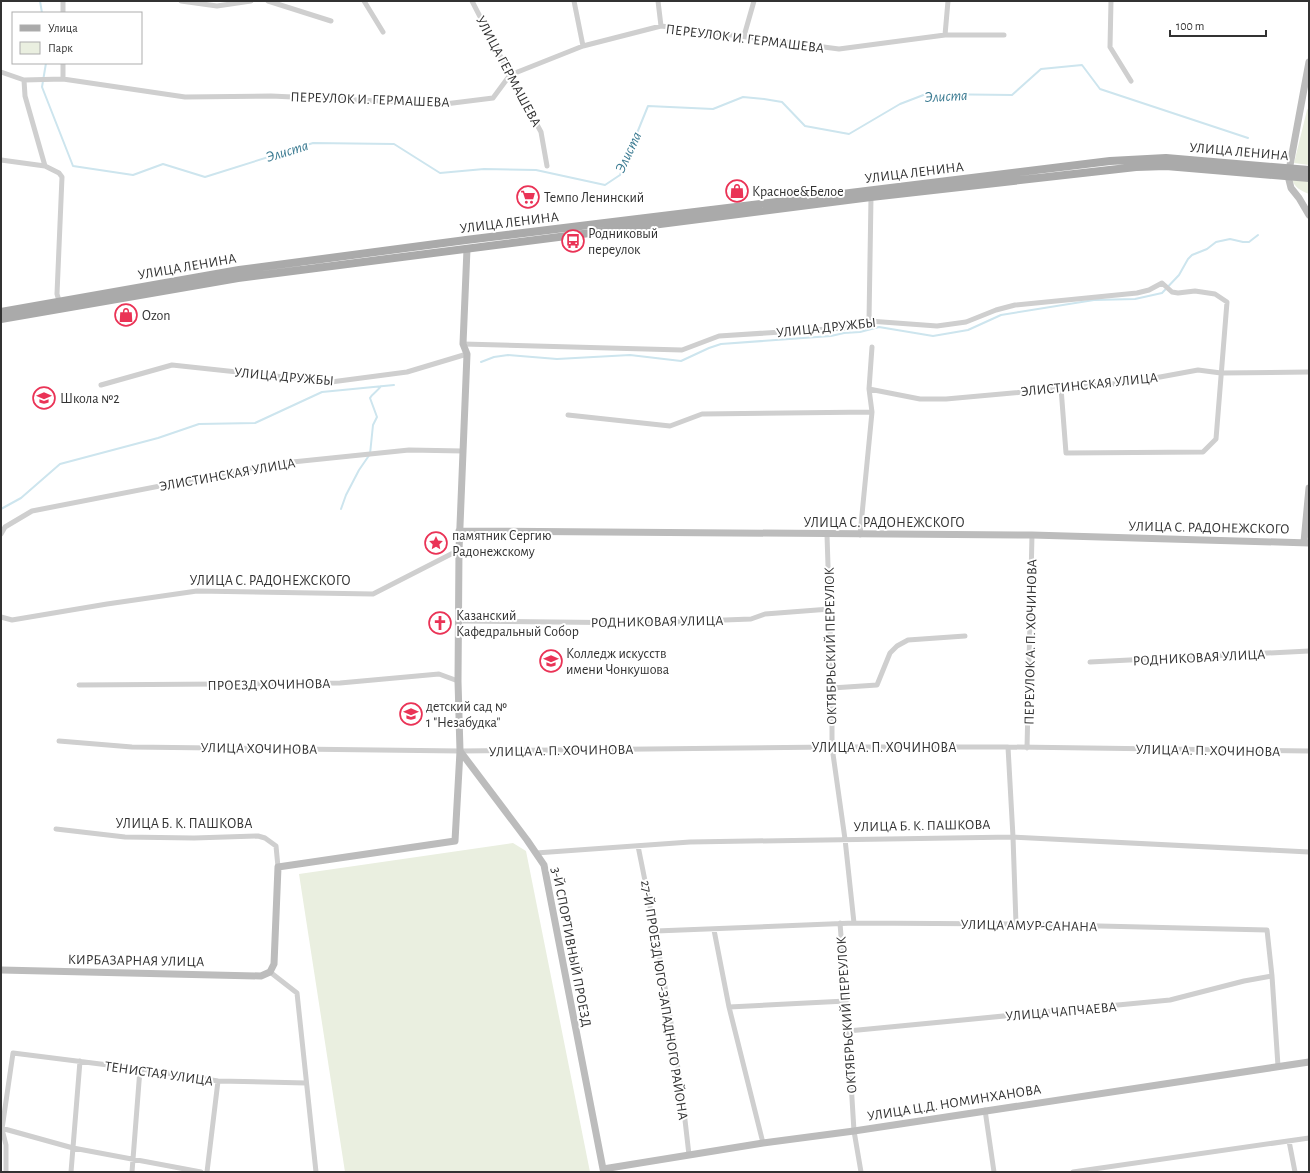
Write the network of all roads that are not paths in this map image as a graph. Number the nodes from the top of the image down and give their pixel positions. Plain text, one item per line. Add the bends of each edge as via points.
1 (63, 1) edge
2 (181, 1) edge
3 (251, 1) edge
4 (268, 1) edge
5 (364, 1) edge
6 (472, 1) edge
7 (574, 1) edge
8 (658, 1) edge
9 (754, 1) edge
10 (948, 1) edge
11 (1111, 1) edge
12 (63, 12) edge
13 (331, 21) dead end
14 (661, 26) junction
15 (383, 32) dead end
16 (945, 35) junction
17 (1004, 35) dead end
18 (744, 36) junction
19 (583, 46) junction
20 (1309, 62) edge
21 (63, 64) edge
22 (1, 72) edge
23 (510, 75) junction
24 (63, 79) junction
25 (24, 80) junction
26 (1131, 81) dead end
27 (1309, 101) edge
28 (1301, 109) junction
29 (1, 160) edge
30 (45, 166) junction
31 (547, 166) dead end
32 (1309, 170) edge
33 (1288, 172) junction
34 (1309, 178) edge
35 (871, 197) junction
36 (1300, 198) junction
37 (1309, 200) edge
38 (1309, 215) edge
39 (467, 245) junction
40 (60, 305) junction
41 (1, 312) edge
42 (1, 319) edge
43 (869, 321) junction
44 (463, 344) junction
45 (872, 348) dead end
46 (467, 354) junction
47 (1309, 372) edge
48 (1221, 373) junction
49 (101, 385) dead end
50 (1061, 388) junction
51 (869, 389) junction
52 (872, 412) junction
53 (568, 415) dead end
54 (463, 450) junction
55 (1309, 488) edge
56 (460, 531) junction
57 (1, 534) edge
58 (827, 535) junction
59 (860, 535) junction
60 (1032, 536) junction
61 (1307, 542) edge
62 (459, 550) junction
63 (830, 609) junction
64 (1, 617) edge
65 (458, 621) junction
66 (965, 636) dead end
67 (1309, 651) edge
68 (1090, 662) dead end
69 (458, 681) junction
70 (79, 685) dead end
71 (832, 688) junction
72 (59, 741) dead end
73 (832, 747) junction
74 (1008, 747) junction
75 (1027, 748) junction
76 (460, 751) junction
77 (1309, 751) edge
78 (56, 829) dead end
79 (1013, 837) junction
80 (845, 839) junction
81 (638, 846) junction
82 (1309, 852) edge
83 (536, 853) junction
84 (278, 867) junction
85 (854, 923) junction
86 (840, 924) junction
87 (1016, 924) junction
88 (714, 930) junction
89 (656, 931) junction
90 (1, 970) edge
91 (270, 972) junction
92 (1272, 976) junction
93 (846, 1001) junction
94 (729, 1007) junction
95 (848, 1031) junction
96 (80, 1061) junction
97 (1309, 1062) edge
98 (1278, 1066) junction
99 (140, 1069) junction
100 (218, 1082) junction
101 (306, 1083) junction
102 (985, 1110) junction
103 (1, 1129) edge
104 (854, 1131) junction
105 (1309, 1138) edge
106 (1289, 1141) junction
107 (763, 1143) junction
108 (73, 1148) junction
109 (690, 1155) junction
110 (133, 1158) junction
111 (603, 1171) edge
112 (6, 1172) edge
113 (71, 1172) edge
114 (132, 1172) edge
115 (200, 1172) edge
116 (207, 1172) edge
117 (316, 1172) edge
118 (861, 1172) edge
119 (994, 1172) edge
120 (1073, 1172) edge
121 (1295, 1172) edge

1 - 12 street
2 - 3 street via 218,6
4 - 13 street
5 - 15 street
6 - 23 street, УЛИЦА ГЕРМАШЕВА
7 - 19 street
8 - 14 street
9 - 18 street
10 - 16 street
11 - 26 street via 1110,47
14 - 18 street, ПЕРЕУЛОК И. ГЕРМАШЕВА
14 - 19 street, ПЕРЕУЛОК И. ГЕРМАШЕВА
16 - 17 street, ПЕРЕУЛОК И. ГЕРМАШЕВА
16 - 18 street, ПЕРЕУЛОК И. ГЕРМАШЕВА via 839,49
19 - 23 street, ПЕРЕУЛОК И. ГЕРМАШЕВА
20 - 28 street
21 - 24 street
22 - 25 street, ПЕРЕУЛОК И. ГЕРМАШЕВА
23 - 24 street, ПЕРЕУЛОК И. ГЕРМАШЕВА via 493,98 445,104 272,96 185,98
23 - 31 street, УЛИЦА ГЕРМАШЕВА via 541,132
24 - 25 street, ПЕРЕУЛОК И. ГЕРМАШЕВА
25 - 30 street via 25,96
27 - 28 street
28 - 33 street
29 - 30 street
30 - 40 street via 62,177 57,294
32 - 33 main road, УЛИЦА ЛЕНИНА
33 - 34 main road, УЛИЦА ЛЕНИНА
33 - 35 main road, УЛИЦА ЛЕНИНА via 1136,167
33 - 36 street via 1291,188
33 - 39 main road, УЛИЦА ЛЕНИНА via 1166,158 1129,160
35 - 39 main road, УЛИЦА ЛЕНИНА
35 - 43 street
36 - 37 street
36 - 38 street
39 - 40 main road, УЛИЦА ЛЕНИНА via 239,270
39 - 44 street
40 - 41 main road, УЛИЦА ЛЕНИНА
40 - 42 main road, УЛИЦА ЛЕНИНА
43 - 44 street, УЛИЦА ДРУЖБЫ via 860,326 719,336 682,350
43 - 48 street, УЛИЦА ДРУЖБЫ via 937,326 966,322 1015,305 1137,293 1162,283 1172,292 1195,291 1215,294 1227,302
44 - 46 street
45 - 51 street
46 - 49 street, УЛИЦА ДРУЖБЫ via 407,372 331,382 172,365
46 - 54 street
47 - 48 street, ЭЛИСТИНСКАЯ УЛИЦА
48 - 50 street, ЭЛИСТИНСКАЯ УЛИЦА via 1198,370 1133,382
48 - 50 street via 1216,439 1203,452 1066,453
50 - 51 street, ЭЛИСТИНСКАЯ УЛИЦА via 946,399 920,399
51 - 52 street
52 - 53 street via 702,414 670,426
52 - 59 street
54 - 56 street
54 - 57 street, ЭЛИСТИНСКАЯ УЛИЦА via 409,450 273,464 32,511 5,527
55 - 61 street
56 - 58 street, УЛИЦА С. РАДОНЕЖСКОГО
56 - 62 street
58 - 59 street, УЛИЦА С. РАДОНЕЖСКОГО
58 - 63 street, ОКТЯБРЬСКИЙ ПЕРЕУЛОК
59 - 60 street, УЛИЦА С. РАДОНЕЖСКОГО
60 - 61 street, УЛИЦА С. РАДОНЕЖСКОГО
60 - 75 street, ПЕРЕУЛОК А. П. ХОЧИНОВА
62 - 64 street, УЛИЦА С. РАДОНЕЖСКОГО via 373,594 197,591 12,620
62 - 65 street
63 - 65 street, РОДНИКОВАЯ УЛИЦА via 765,614 751,619 645,623
63 - 71 street, ОКТЯБРЬСКИЙ ПЕРЕУЛОК
65 - 69 street
66 - 71 street via 908,640 890,653 877,685
67 - 68 street, РОДНИКОВАЯ УЛИЦА
69 - 70 street, ПРОЕЗД ХОЧИНОВА via 439,674 340,683
69 - 76 street
71 - 73 street, ОКТЯБРЬСКИЙ ПЕРЕУЛОК
72 - 76 street, УЛИЦА ХОЧИНОВА via 132,747
73 - 74 street, УЛИЦА А. П. ХОЧИНОВА
73 - 76 street, УЛИЦА А. П. ХОЧИНОВА
73 - 80 street, ОКТЯБРЬСКИЙ ПЕРЕУЛОК
74 - 75 street, УЛИЦА А. П. ХОЧИНОВА
74 - 79 street
75 - 77 street, УЛИЦА А. П. ХОЧИНОВА
76 - 83 street, 3-Й СПОРТИВНЫЙ ПРОЕЗД
76 - 84 street via 455,841
78 - 84 street, УЛИЦА Б. К. ПАШКОВА via 125,837 258,836 276,846
79 - 80 street, УЛИЦА Б. К. ПАШКОВА
79 - 82 street, УЛИЦА Б. К. ПАШКОВА
79 - 87 street
80 - 81 street, УЛИЦА Б. К. ПАШКОВА via 690,842
80 - 85 street, ОКТЯБРЬСКИЙ ПЕРЕУЛОК
81 - 83 street, УЛИЦА Б. К. ПАШКОВА
81 - 89 street, 27-Й ПРОЕЗД ЮГО-ЗАПАДНОГО РАЙОНА
83 - 111 street, 3-Й СПОРТИВНЫЙ ПРОЕЗД via 544,865
84 - 91 street via 274,964
85 - 86 street, УЛИЦА АМУР-САНАНА
85 - 87 street, УЛИЦА АМУР-САНАНА
86 - 88 street, УЛИЦА АМУР-САНАНА
86 - 93 street, ОКТЯБРЬСКИЙ ПЕРЕУЛОК
87 - 92 street, УЛИЦА АМУР-САНАНА via 1267,930
88 - 89 street, УЛИЦА АМУР-САНАНА
88 - 94 street
89 - 109 street, 27-Й ПРОЕЗД ЮГО-ЗАПАДНОГО РАЙОНА via 682,1085
90 - 91 street, КИРБАЗАРНАЯ УЛИЦА via 261,976
91 - 101 street via 297,993
92 - 95 street, УЛИЦА ЧАПЧАЕВА via 1170,1000
92 - 98 street, УЛИЦА АМУР-САНАНА
93 - 94 street
93 - 95 street, ОКТЯБРЬСКИЙ ПЕРЕУЛОК
94 - 107 street
95 - 104 street, ОКТЯБРЬСКИЙ ПЕРЕУЛОК
96 - 99 street, ТЕНИСТАЯ УЛИЦА
96 - 103 street, ТЕНИСТАЯ УЛИЦА via 12,1053
96 - 108 street
97 - 98 street, УЛИЦА Ц.Д. НОМИНХАНОВА
98 - 102 street, УЛИЦА Ц.Д. НОМИНХАНОВА
99 - 100 street, ТЕНИСТАЯ УЛИЦА
99 - 110 street
100 - 101 street, ТЕНИСТАЯ УЛИЦА
100 - 116 street
101 - 117 street
102 - 104 street, УЛИЦА Ц.Д. НОМИНХАНОВА
102 - 119 street
103 - 108 street
103 - 112 street via 6,1145
104 - 107 street, УЛИЦА Ц.Д. НОМИНХАНОВА
104 - 118 street, ОКТЯБРЬСКИЙ ПЕРЕУЛОК
105 - 106 street
106 - 120 street
106 - 121 street
107 - 109 street, УЛИЦА Ц.Д. НОМИНХАНОВА
108 - 110 street
108 - 113 street
109 - 111 street, УЛИЦА Ц.Д. НОМИНХАНОВА
110 - 114 street
110 - 115 street

